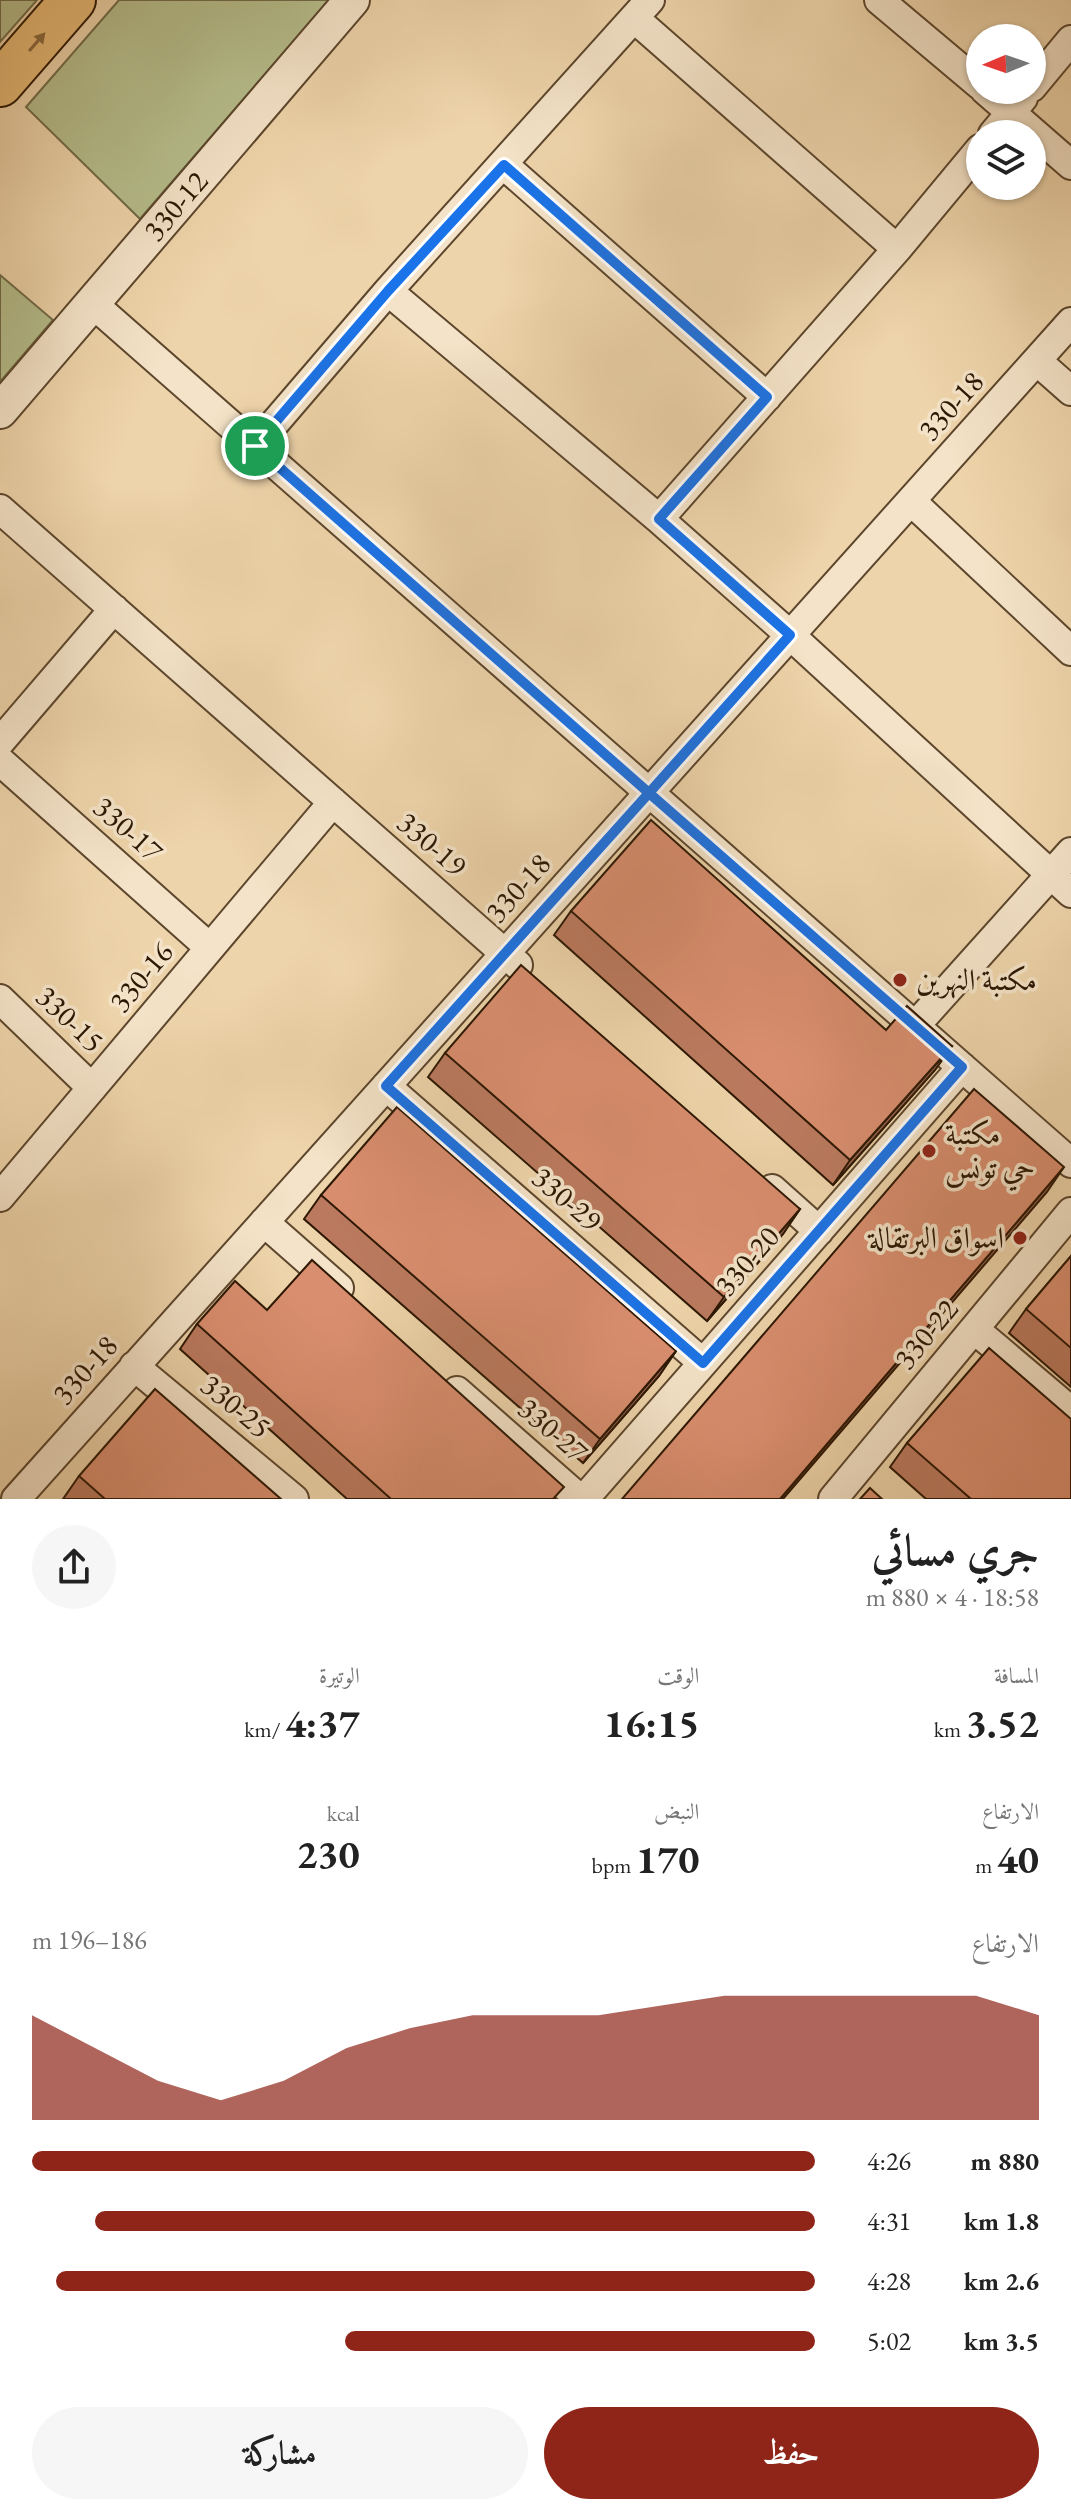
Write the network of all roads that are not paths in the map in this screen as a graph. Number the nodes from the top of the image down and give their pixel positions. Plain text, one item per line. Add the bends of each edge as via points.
1 (73, 0) edge
2 (352, 0) edge
3 (879, 0) edge
4 (642, 9) edge
5 (1071, 40) edge
6 (1046, 70) edge
7 (966, 73) edge
8 (0, 84) edge
9 (1002, 104) edge
10 (1018, 104) edge
11 (1011, 112) junction
12 (1004, 120) edge
13 (504, 165) junction
14 (1071, 165) edge
15 (966, 166) edge
16 (897, 249) junction
17 (388, 291) junction
18 (92, 303) junction
19 (1071, 322) edge
20 (1037, 361) junction
21 (1071, 391) edge
22 (767, 397) junction
23 (0, 411) edge
24 (255, 446) junction
25 (911, 501) junction
26 (0, 509) edge
27 (659, 519) junction
28 (114, 609) junction
29 (790, 635) junction
30 (1071, 651) edge
31 (0, 742) edge
32 (0, 761) edge
33 (649, 793) junction
34 (333, 802) junction
35 (1071, 852) edge
36 (1061, 884) edge
37 (210, 948) junction
38 (505, 953) junction
39 (540, 984) edge
40 (0, 999) edge
41 (915, 1026) junction
42 (962, 1067) junction
43 (386, 1086) junction
44 (92, 1088) junction
45 (1071, 1163) edge
46 (749, 1169) edge
47 (0, 1197) edge
48 (1071, 1212) edge
49 (264, 1222) junction
50 (819, 1231) junction
51 (358, 1304) edge
52 (974, 1329) junction
53 (703, 1363) junction
54 (134, 1366) junction
55 (440, 1376) edge
56 (1071, 1411) edge
57 (846, 1494) edge
58 (16, 1499) edge
59 (294, 1499) edge
60 (582, 1499) edge

8 -> 1 highway
2 - 18 street, 330-12
3 - 7 street
4 - 13 street
4 - 16 street
5 - 6 street
9 - 11 street
10 - 11 street
11 - 12 street
11 - 14 street
13 - 17 street
13 - 22 street
15 - 16 street
16 - 22 street
17 - 24 street
17 - 27 street
18 - 23 street, 330-12
18 - 24 street
19 - 20 street, 330-18
20 - 21 street
20 - 25 street, 330-18
22 - 27 street
24 - 33 street
25 - 29 street, 330-18
25 - 30 street
26 - 28 street, 330-19
27 - 29 street
28 - 31 street
28 - 34 street, 330-19
29 - 33 street, 330-18
29 - 36 street
32 - 37 street, 330-17
33 - 38 street, 330-18
33 - 41 street
34 - 37 street, 330-16
34 - 38 street, 330-19
35 - 36 street
36 - 41 street
37 - 44 street, 330-16
38 - 39 street, 330-19
38 - 43 street, 330-18
40 - 44 street, 330-15
41 - 42 street
42 - 45 street
42 - 50 street, 330-20
43 - 49 street, 330-18
43 - 53 street, 330-29
44 - 47 street, 330-16
46 - 50 street
48 - 52 street, 330-22
49 - 51 street
49 - 54 street, 330-18
50 - 53 street, 330-20
52 - 56 street
52 - 57 street, 330-22
53 - 60 street, 330-20
54 - 58 street, 330-18
54 - 59 street, 330-25
55 - 60 street, 330-27

